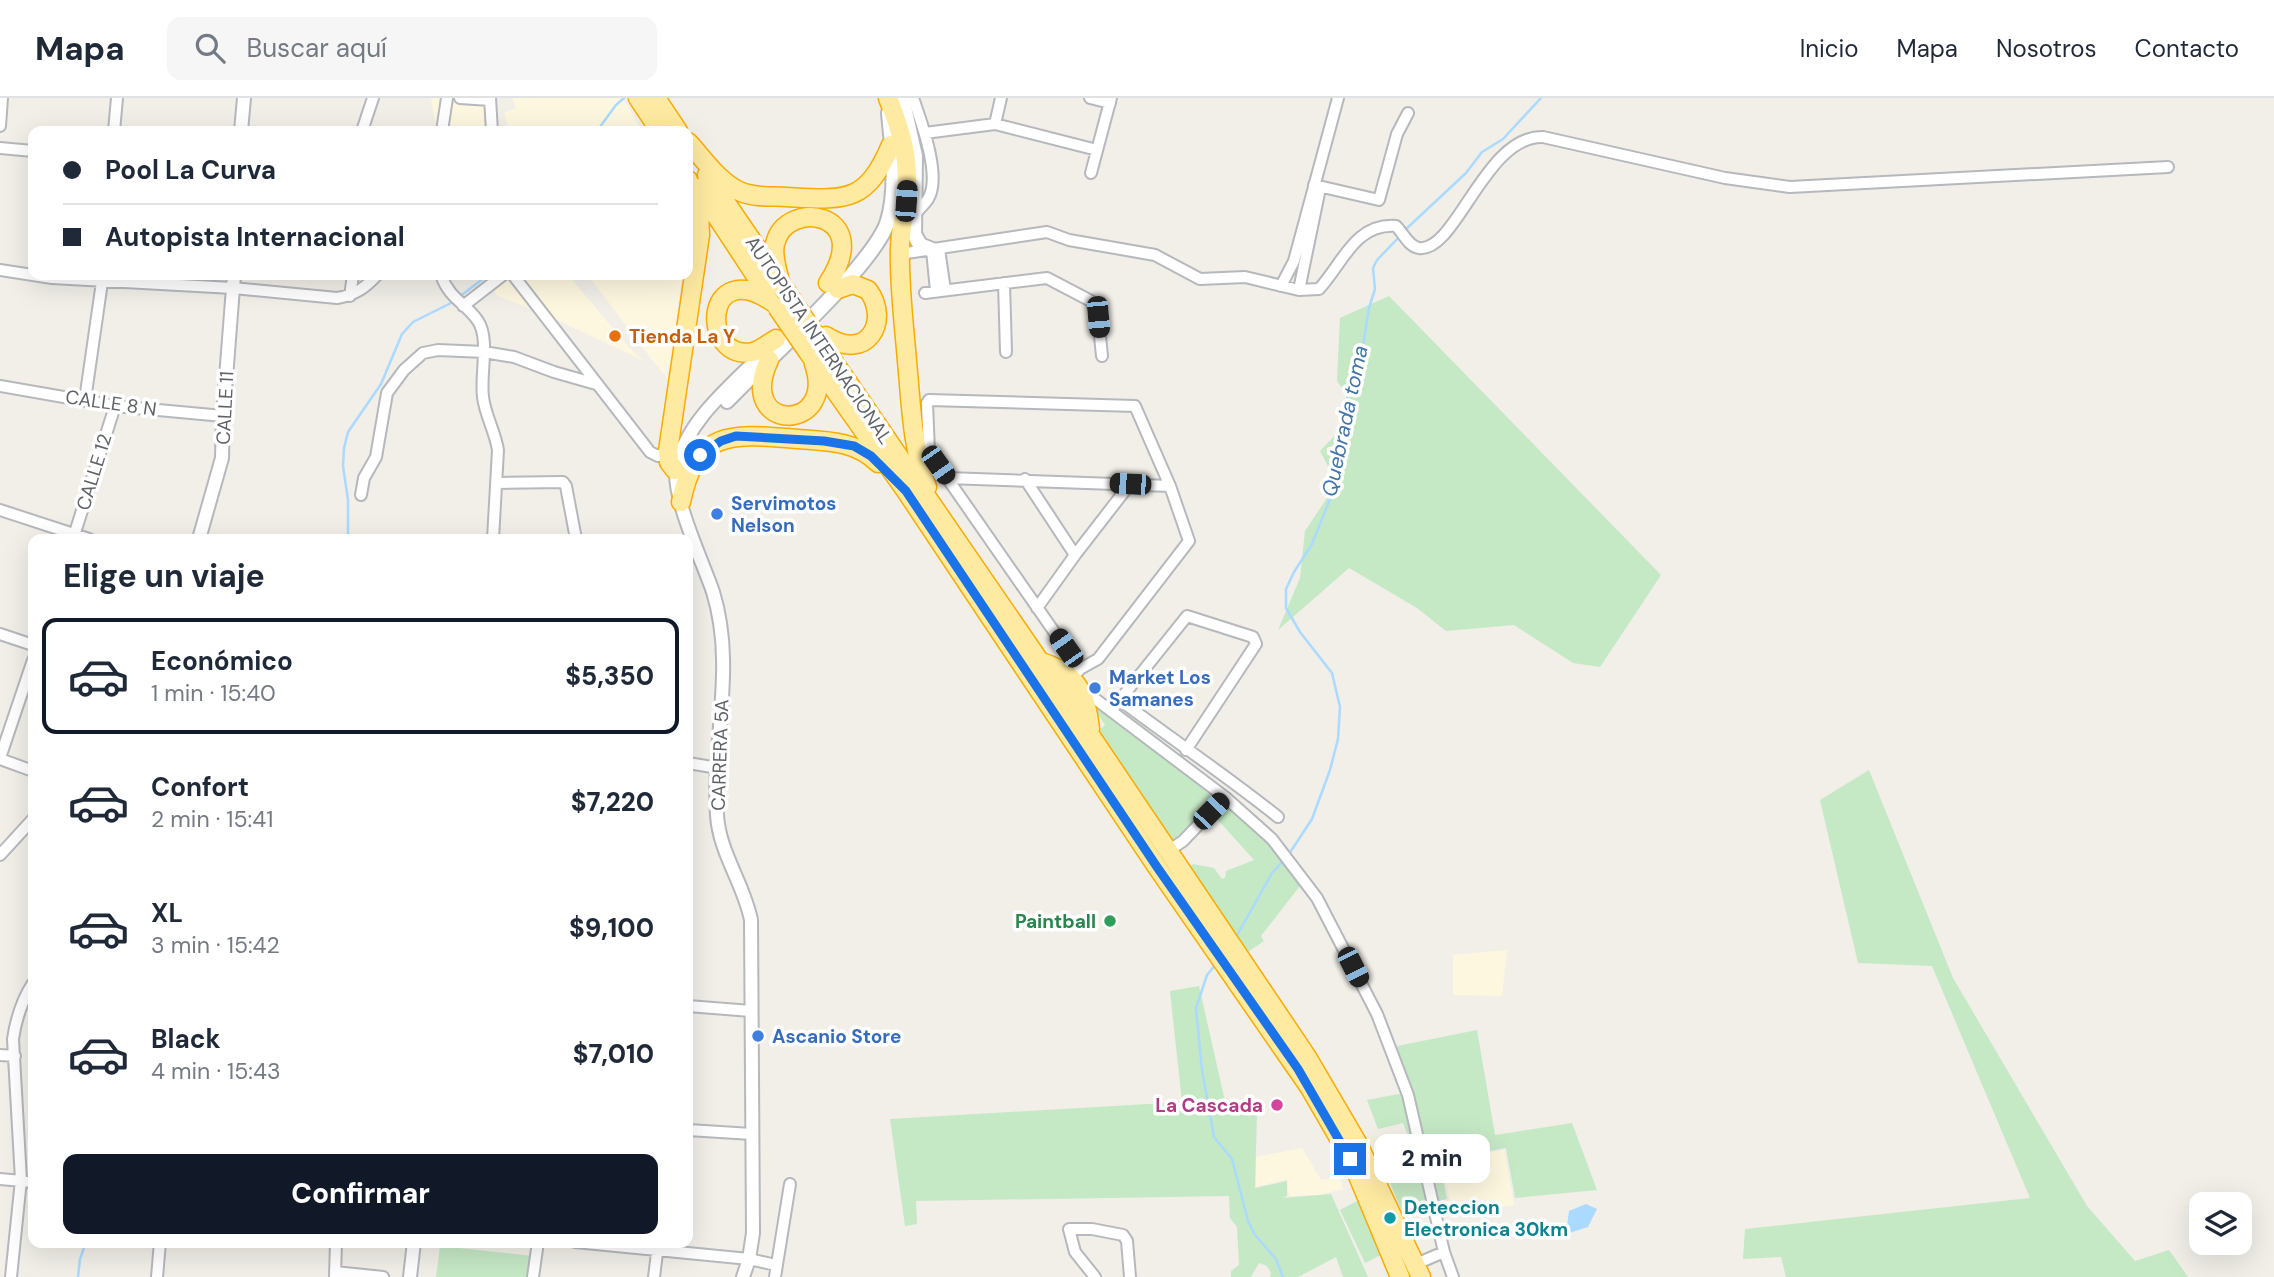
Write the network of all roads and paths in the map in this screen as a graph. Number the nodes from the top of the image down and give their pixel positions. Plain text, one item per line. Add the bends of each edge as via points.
1 (2, 98) edge
2 (117, 98) edge
3 (244, 98) edge
4 (373, 98) edge
5 (447, 98) edge
6 (460, 98) edge
7 (638, 98) edge
8 (656, 98) edge
9 (888, 98) edge
10 (902, 98) edge
11 (913, 98) edge
12 (1001, 98) edge
13 (1090, 98) edge
14 (1338, 98) edge
15 (490, 99) edge
16 (1110, 100) edge
17 (1409, 113) dead end
18 (995, 124) junction
19 (0, 126) edge
20 (114, 126) edge
21 (241, 126) edge
22 (364, 126) edge
23 (443, 126) edge
24 (492, 126) edge
25 (657, 126) edge
26 (675, 126) edge
27 (925, 133) junction
28 (891, 145) junction
29 (0, 148) edge
30 (693, 149) edge
31 (1097, 150) junction
32 (28, 151) edge
33 (693, 152) edge
34 (916, 162) junction
35 (931, 162) junction
36 (2168, 167) dead end
37 (1091, 173) dead end
38 (693, 180) edge
39 (1317, 183) junction
40 (693, 194) edge
41 (913, 216) junction
42 (1307, 230) junction
43 (935, 250) junction
44 (900, 254) junction
45 (0, 270) edge
46 (28, 274) edge
47 (103, 280) edge
48 (190, 280) edge
49 (352, 280) edge
50 (372, 280) edge
51 (443, 280) edge
52 (497, 280) edge
53 (517, 280) edge
54 (234, 281) edge
55 (1004, 283) junction
56 (833, 286) junction
57 (1281, 286) junction
58 (1299, 290) junction
59 (779, 295) junction
60 (350, 296) junction
61 (463, 306) junction
62 (776, 339) junction
63 (816, 346) junction
64 (484, 352) junction
65 (1006, 352) dead end
66 (1101, 356) dead end
67 (769, 360) junction
68 (596, 384) junction
69 (0, 386) edge
70 (85, 400) junction
71 (115, 406) junction
72 (223, 416) junction
73 (668, 452) junction
74 (676, 470) junction
75 (947, 478) junction
76 (1025, 479) junction
77 (498, 484) junction
78 (1130, 484) junction
79 (1170, 485) junction
80 (906, 491) junction
81 (361, 495) dead end
82 (681, 502) junction
83 (0, 510) edge
84 (937, 513) junction
85 (66, 534) edge
86 (75, 534) edge
87 (201, 534) edge
88 (493, 534) edge
89 (575, 534) edge
90 (692, 534) edge
91 (693, 536) edge
92 (1075, 555) junction
93 (1037, 608) junction
94 (0, 634) edge
95 (28, 643) edge
96 (1038, 661) junction
97 (28, 675) edge
98 (1077, 678) junction
99 (1120, 701) junction
100 (1111, 711) junction
101 (1090, 737) junction
102 (1185, 750) junction
103 (0, 758) edge
104 (693, 764) edge
105 (718, 768) junction
106 (28, 769) edge
107 (1225, 797) junction
108 (1278, 817) dead end
109 (28, 824) edge
110 (1168, 851) junction
111 (0, 855) edge
112 (28, 991) edge
113 (693, 1006) edge
114 (751, 1011) junction
115 (0, 1055) edge
116 (15, 1056) junction
117 (693, 1130) edge
118 (752, 1135) junction
119 (0, 1179) edge
120 (21, 1180) junction
121 (28, 1181) edge
122 (790, 1184) dead end
123 (159, 1248) edge
124 (336, 1248) edge
125 (413, 1248) edge
126 (537, 1248) edge
127 (658, 1248) edge
128 (672, 1248) edge
129 (1444, 1252) junction
130 (749, 1259) junction
131 (775, 1271) edge
132 (1419, 1271) edge
133 (335, 1274) edge
134 (12, 1277) edge
135 (157, 1277) edge
136 (383, 1277) edge
137 (410, 1277) edge
138 (533, 1277) edge
139 (654, 1277) edge
140 (743, 1277) edge
141 (1095, 1277) edge
142 (1130, 1277) edge
143 (1400, 1277) edge
144 (1453, 1277) edge

1 - 19 street
2 - 20 street
3 - 21 street
4 - 22 street
5 - 23 street
6 - 15 street
7 - 25 highway
8 - 26 highway
9 - 28 main road
9 - 44 highway via 908,164
10 - 34 main road
11 - 27 street
12 - 18 street
13 - 16 street
14 - 39 street
15 - 24 street
16 - 31 street
17 - 39 street via 1397,134 1379,200
18 - 27 street
18 - 31 street
27 - 35 street
28 - 30 highway via 869,183 850,195 830,199 742,192
28 - 56 main road via 891,202 869,241
29 - 32 street
31 - 37 street
33 - 59 highway, AUTOPISTA INTERNACIONAL
34 - 35 street
34 - 41 main road
35 - 41 street via 929,197
36 - 58 street via 1790,187 1531,137 1502,155 1434,244 1421,249 1412,246 1396,226 1386,226 1356,239 1319,289
38 - 59 highway, AUTOPISTA INTERNACIONAL
39 - 42 street
40 - 73 highway via 700,235
41 - 43 main road via 916,241
42 - 57 street
42 - 58 street
43 - 44 street
43 - 55 street via 935,291
43 - 57 street via 1047,232 1155,255 1200,279 1245,277
44 - 84 highway via 916,446
45 - 46 street
47 - 70 street
48 - 54 street
49 - 60 street
50 - 60 street
51 - 61 street
52 - 61 street
53 - 68 street
54 - 60 street via 295,295
54 - 72 street, CALLE 11
55 - 65 street
55 - 66 street via 1047,278 1091,301 1098,317
56 - 59 highway via 842,259 842,240 824,220 803,217 776,240
56 - 62 main road
56 - 63 highway via 853,284 868,290 875,306 874,326 869,338 857,345
56 - 67 main road
57 - 58 street
59 - 62 highway via 735,291 720,303 715,323 726,343 743,352 754,352
59 - 63 highway, AUTOPISTA INTERNACIONAL, bridge
59 - 63 highway, AUTOPISTA INTERNACIONAL, bridge via 797,308
61 - 64 street via 479,322
62 - 74 street via 699,422 681,451
63 - 67 highway via 816,396 808,409 793,416 775,412 763,397 762,381
63 - 80 highway, AUTOPISTA INTERNACIONAL
63 - 84 highway, AUTOPISTA INTERNACIONAL
64 - 68 street
64 - 77 street via 483,398 497,443
64 - 81 street via 422,353 404,370 387,393 376,457
67 - 82 street, CARRERA 5A via 693,441 681,473
68 - 73 street via 650,452 658,456
69 - 70 street, CALLE 8 N
70 - 71 street, CALLE 8 N
71 - 72 street, CALLE 8 N
71 - 86 street, CALLE 12
72 - 87 street, CALLE 11 via 220,471
73 - 74 highway
74 - 82 street, CARRERA 5A
75 - 76 street
75 - 79 street via 927,446 927,403 934,398 1135,406
75 - 93 street
76 - 78 street
76 - 92 street
77 - 88 street
77 - 89 street via 559,481 566,486
78 - 79 street
78 - 92 street
79 - 98 street via 1189,535 1188,545 1098,659
80 - 82 highway via 871,456 854,446 739,435 721,441 696,459
80 - 143 highway, AUTOPISTA INTERNACIONAL via 1310,1088 1350,1159
82 - 90 street, CARRERA 5A
83 - 85 street
84 - 96 highway, AUTOPISTA INTERNACIONAL
91 - 105 street, CARRERA 5A via 722,632
92 - 93 street
93 - 98 street
94 - 95 street
96 - 98 highway
96 - 101 highway, AUTOPISTA INTERNACIONAL
97 - 103 street
98 - 100 street
98 - 101 highway via 1087,707
99 - 100 street
99 - 102 street
99 - 102 street via 1187,616 1253,637 1256,644
100 - 107 street
101 - 110 highway, AUTOPISTA INTERNACIONAL
102 - 108 street
103 - 106 street
104 - 105 street
105 - 114 street, CARRERA 5A via 720,835 751,920
107 - 110 street
107 - 129 street via 1272,839 1317,898 1377,1014 1408,1095
109 - 111 street
110 - 132 highway, AUTOPISTA INTERNACIONAL via 1320,1077 1364,1154
112 - 116 street via 16,1023
113 - 114 street
114 - 118 street, CARRERA 5A
115 - 116 street
116 - 120 street
117 - 118 street
118 - 130 street, CARRERA 5A
119 - 120 street
120 - 121 street
120 - 134 street
122 - 131 street
123 - 135 street
124 - 133 street
125 - 137 street
126 - 138 street
127 - 139 street
128 - 130 street
129 - 132 street
129 - 144 street
130 - 131 street
130 - 140 street, CARRERA 5A
133 - 136 street
141 - 142 street via 1075,1252 1069,1229 1123,1235

